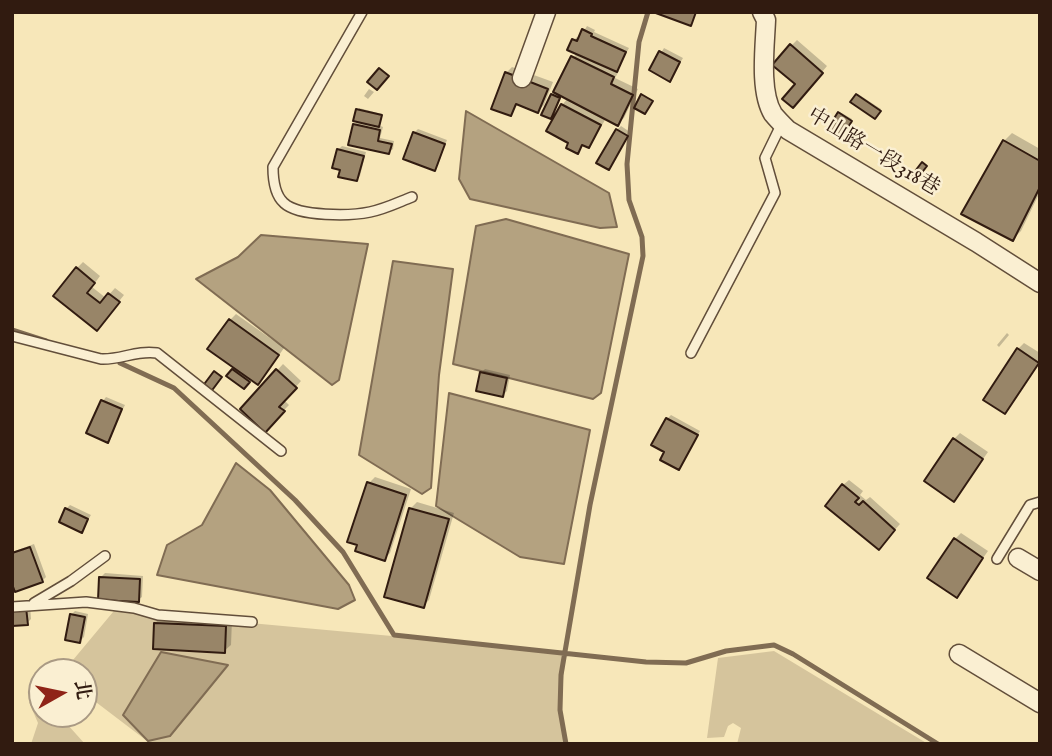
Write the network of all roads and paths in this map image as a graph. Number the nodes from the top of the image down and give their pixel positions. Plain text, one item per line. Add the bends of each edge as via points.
1 (362, 12) edge
2 (546, 12) edge
3 (762, 12) edge
4 (522, 78) dead end
5 (782, 123) junction
6 (412, 197) dead end
7 (1040, 283) edge
8 (12, 337) edge
9 (691, 353) dead end
10 (281, 451) dead end
11 (1040, 502) edge
12 (105, 556) dead end
13 (1018, 558) dead end
14 (998, 559) dead end
15 (1040, 571) edge
16 (30, 606) junction
17 (12, 607) edge
18 (252, 622) dead end
19 (959, 654) dead end
20 (1040, 703) edge

1 - 6 lane via 272,167 274,183 282,202 316,214 369,212
2 - 4 street
3 - 5 street, 中山路一段318巷 via 766,20 765,80 773,113
5 - 7 street, 中山路一段318巷
5 - 9 lane via 765,158 775,194
8 - 10 lane via 101,359 157,352
11 - 14 lane via 1030,505
12 - 16 lane
13 - 15 street
16 - 17 lane
16 - 18 lane via 86,602 158,615
19 - 20 street

